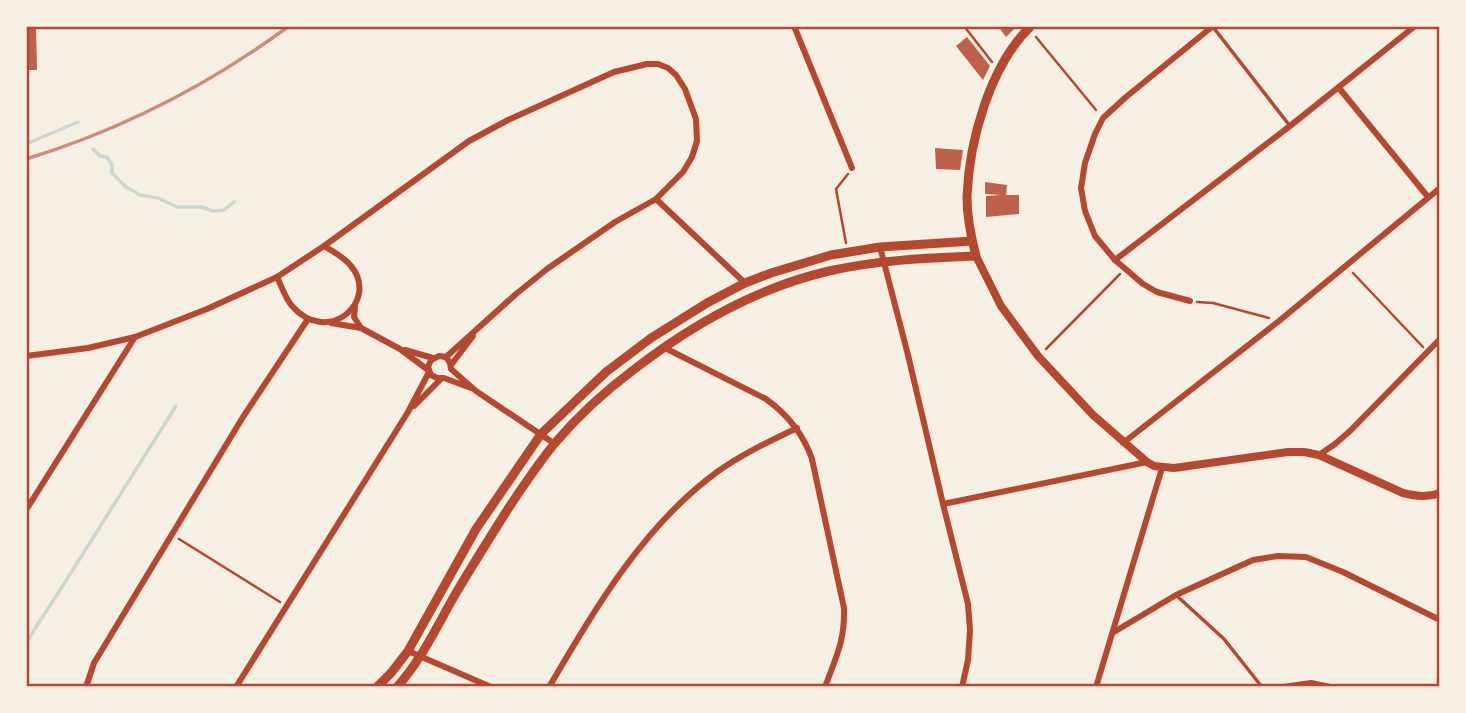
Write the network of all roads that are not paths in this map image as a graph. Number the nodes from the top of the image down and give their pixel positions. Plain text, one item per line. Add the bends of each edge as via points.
1 (794, 26) edge
2 (1031, 26) edge
3 (1415, 26) edge
4 (1213, 27) edge
5 (1339, 88) junction
6 (1290, 126) junction
7 (852, 168) road end
8 (1440, 188) edge
9 (1428, 197) junction
10 (656, 199) junction
11 (972, 241) junction
12 (324, 246) junction
13 (880, 247) junction
14 (976, 256) junction
15 (1115, 260) junction
16 (883, 261) junction
17 (277, 277) junction
18 (745, 283) junction
19 (356, 301) junction
20 (1190, 301) road end
21 (308, 319) junction
22 (327, 323) junction
23 (482, 324) junction
24 (360, 328) junction
25 (135, 337) junction
26 (1440, 339) edge
27 (663, 347) junction
28 (400, 349) junction
29 (26, 356) edge
30 (433, 358) junction
31 (446, 358) junction
32 (451, 367) junction
33 (429, 371) junction
34 (442, 378) junction
35 (476, 391) junction
36 (408, 412) junction
37 (797, 428) junction
38 (541, 435) junction
39 (1123, 443) junction
40 (555, 444) junction
41 (1319, 455) junction
42 (1146, 462) junction
43 (1162, 468) junction
44 (1440, 493) edge
45 (943, 504) junction
46 (26, 510) edge
47 (1175, 595) junction
48 (1440, 620) edge
49 (1114, 632) junction
50 (408, 651) junction
51 (421, 656) junction
52 (1312, 685) edge
53 (86, 687) edge
54 (236, 687) edge
55 (377, 687) edge
56 (397, 687) edge
57 (491, 687) edge
58 (549, 687) edge
59 (825, 687) edge
60 (962, 687) edge
61 (1096, 687) edge
62 (1262, 687) edge
63 (1283, 687) edge
64 (1331, 687) edge

1 - 7 street
2 - 11 main road via 999,71 980,120 967,198
3 - 5 street
4 - 6 lane
4 - 15 street via 1126,97 1103,118 1095,134 1081,188 1095,236
5 - 6 street
5 - 9 street
6 - 15 street
8 - 9 street
9 - 39 street
10 - 12 street via 692,157 696,119 676,75 658,64 646,64 614,72 469,142
10 - 18 street
10 - 23 street via 547,269
11 - 13 main road
11 - 14 main road
12 - 17 street
12 - 19 street via 353,268 359,290
13 - 16 street
13 - 18 main road via 819,259
14 - 16 main road
14 - 39 street via 1001,306 1038,356
15 - 20 street via 1157,292
16 - 27 main road via 776,286 725,309
16 - 45 street
17 - 21 street via 286,298
17 - 25 street
18 - 38 main road via 651,338 606,372
19 - 22 street via 349,312
19 - 24 street via 354,317
21 - 22 street
21 - 53 street via 94,663
22 - 24 street
23 - 31 street
23 - 32 street
24 - 28 street
25 - 29 street
25 - 46 street
26 - 41 street via 1350,431
27 - 37 street via 766,399
27 - 40 main road via 585,411
28 - 30 street
28 - 33 street
30 - 31 street
30 - 33 street
31 - 32 street
32 - 34 street
32 - 35 street
33 - 34 street
33 - 36 street
34 - 35 street
34 - 36 street
35 - 38 street
36 - 54 street
37 - 58 street via 717,472 679,504 630,560
37 - 59 street via 812,459 844,608 841,644
38 - 40 street
38 - 50 main road via 476,530
39 - 42 street
40 - 51 main road via 508,509
41 - 43 street via 1288,452
41 - 44 street via 1404,493 1418,497
42 - 43 street
42 - 45 street
43 - 49 street
45 - 60 street via 968,604 968,660
47 - 48 street via 1253,560 1292,555 1343,572
47 - 49 street
47 - 62 lane via 1219,634
49 - 61 street
50 - 51 street
50 - 55 main road
51 - 56 main road
51 - 57 street
52 - 63 street
52 - 64 street

